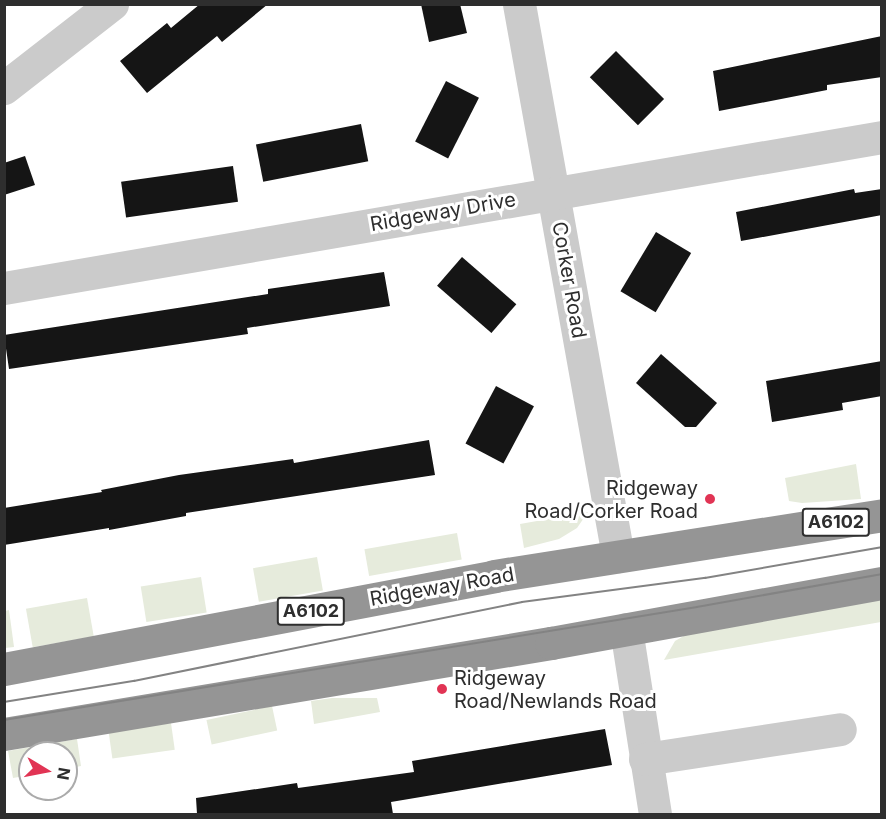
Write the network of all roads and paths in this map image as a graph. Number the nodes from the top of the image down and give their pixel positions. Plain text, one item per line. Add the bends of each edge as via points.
1 (112, 4) edge
2 (519, 4) edge
3 (4, 88) edge
4 (882, 137) edge
5 (553, 193) junction
6 (4, 288) edge
7 (882, 515) edge
8 (618, 556) junction
9 (882, 583) edge
10 (626, 629) junction
11 (4, 669) edge
12 (840, 729) dead end
13 (4, 734) edge
14 (645, 759) junction
15 (655, 814) edge

1 - 3 street
2 - 5 street, Corker Road
4 - 5 street, Ridgeway Drive
5 - 6 street, Ridgeway Drive
5 - 8 street, Corker Road
7 - 8 highway, Ridgeway Road / A6102
8 - 11 highway, Ridgeway Road / A6102
9 - 10 highway
10 - 13 highway
10 - 14 street
12 - 14 street
14 - 15 street

